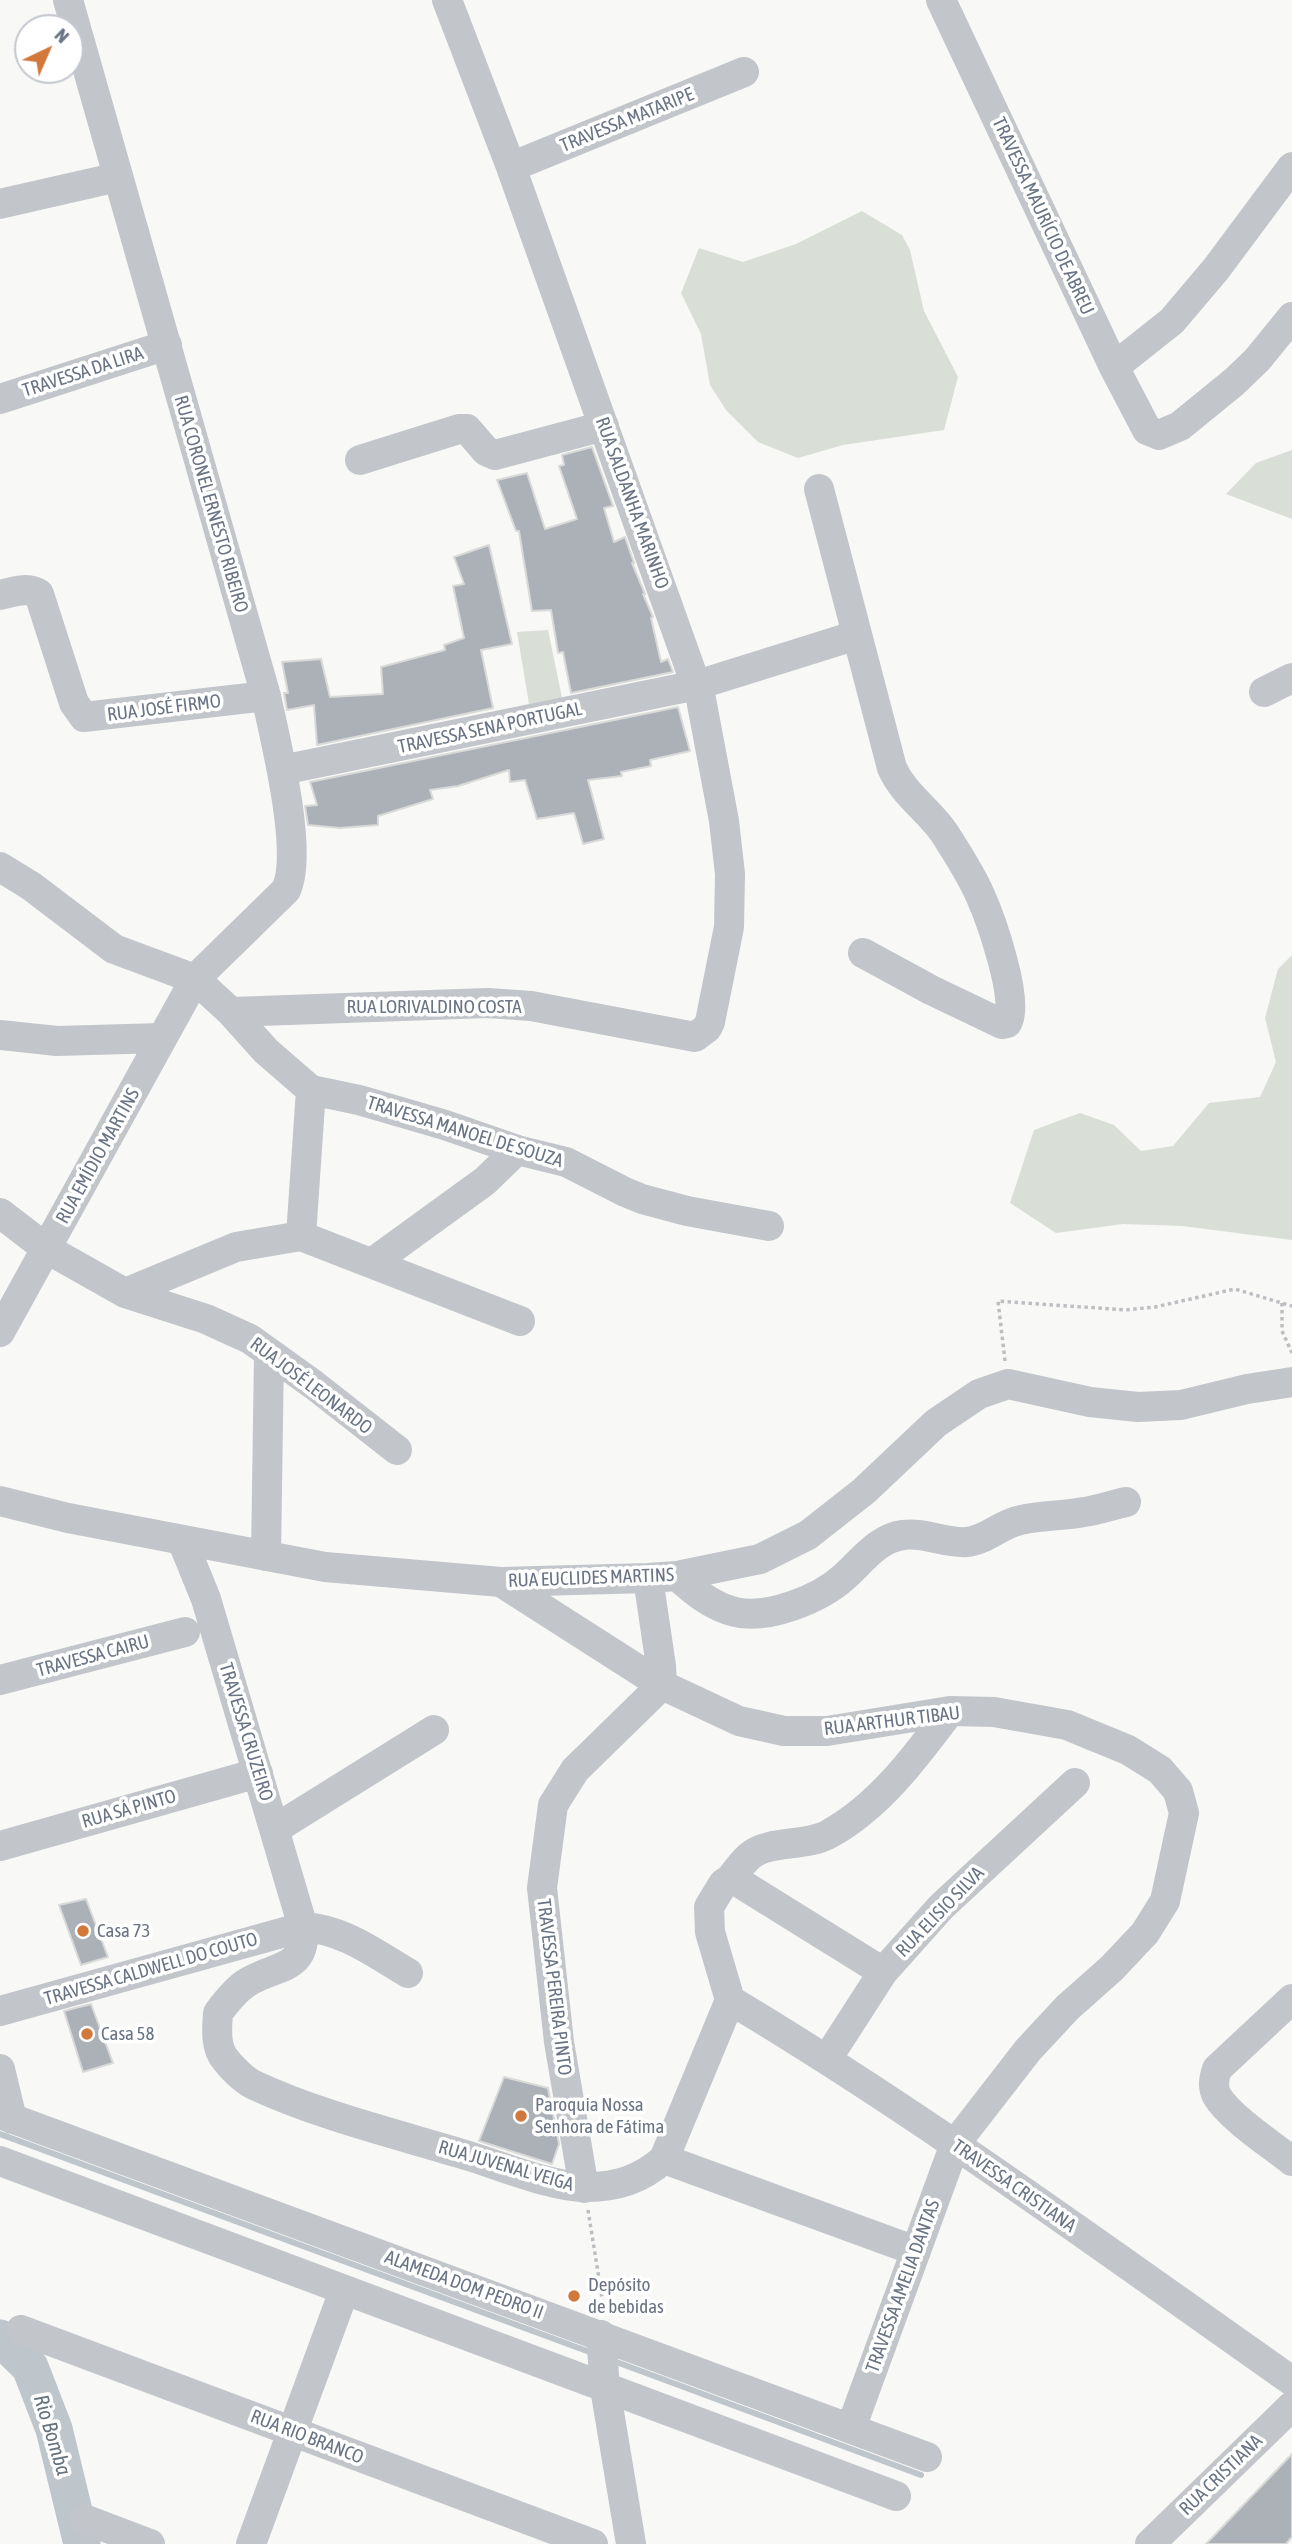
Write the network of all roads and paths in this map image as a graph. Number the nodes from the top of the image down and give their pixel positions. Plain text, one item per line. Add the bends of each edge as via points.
1 (68, 0) edge
2 (447, 0) edge
3 (941, 0) edge
4 (744, 72) dead end
5 (511, 167) junction
6 (1292, 167) edge
7 (118, 177) junction
8 (0, 204) edge
9 (1292, 317) edge
10 (167, 345) junction
11 (1114, 367) junction
12 (0, 400) edge
13 (604, 426) junction
14 (359, 460) dead end
15 (819, 489) dead end
16 (12, 592) edge
17 (856, 635) junction
18 (1292, 678) edge
19 (697, 685) junction
20 (1264, 692) dead end
21 (266, 696) junction
22 (282, 770) junction
23 (0, 867) edge
24 (863, 953) dead end
25 (195, 979) junction
26 (232, 1012) junction
27 (710, 1022) joint
28 (0, 1035) edge
29 (162, 1038) junction
30 (311, 1090) junction
31 (517, 1150) junction
32 (0, 1213) edge
33 (769, 1226) dead end
34 (301, 1236) junction
35 (47, 1249) junction
36 (372, 1263) junction
37 (125, 1293) junction
38 (1282, 1303) junction
39 (1292, 1306) edge
40 (520, 1321) dead end
41 (0, 1332) edge
42 (270, 1353) junction
43 (1292, 1353) edge
44 (1292, 1382) edge
45 (1008, 1384) junction
46 (397, 1450) dead end
47 (0, 1501) edge
48 (1126, 1502) dead end
49 (182, 1539) junction
50 (266, 1556) junction
51 (662, 1577) junction
52 (501, 1582) junction
53 (185, 1632) dead end
54 (0, 1680) edge
55 (662, 1685) junction
56 (950, 1711) junction
57 (434, 1730) dead end
58 (258, 1773) junction
59 (1075, 1783) dead end
60 (275, 1829) junction
61 (0, 1846) edge
62 (730, 1880) junction
63 (303, 1927) junction
64 (883, 1972) junction
65 (408, 1973) dead end
66 (1292, 1999) edge
67 (730, 2000) junction
68 (0, 2011) edge
69 (827, 2059) junction
70 (0, 2069) edge
71 (6, 2117) edge
72 (954, 2144) junction
73 (664, 2159) junction
74 (0, 2161) edge
75 (1292, 2161) edge
76 (584, 2188) junction
77 (916, 2251) junction
78 (344, 2291) junction
79 (21, 2330) dead end
80 (604, 2355) junction
81 (1292, 2381) edge
82 (1292, 2406) edge
83 (850, 2428) junction
84 (292, 2431) junction
85 (928, 2457) dead end
86 (895, 2496) dead end
87 (84, 2519) dead end
88 (150, 2544) edge
89 (251, 2544) edge
90 (593, 2544) edge
91 (631, 2544) edge
92 (1150, 2544) edge

1 - 7 street, RUA CORONEL ERNESTO RIBEIRO
2 - 5 street, RUA SALDANHA MARINHO
3 - 11 street, TRAVESSA MAURÍCIO DE ABREU
4 - 5 street, TRAVESSA MATARIPE
5 - 13 street, RUA SALDANHA MARINHO
6 - 11 street via 1172,321
7 - 8 street
7 - 10 street, RUA CORONEL ERNESTO RIBEIRO
9 - 11 street, TRAVESSA MAURÍCIO DE ABREU via 1257,359 1180,426 1159,435 1147,430
10 - 12 street, TRAVESSA DA LIRA
10 - 21 street, RUA CORONEL ERNESTO RIBEIRO
13 - 14 street via 495,455 467,429 459,429
13 - 19 street, RUA SALDANHA MARINHO
15 - 17 street
16 - 21 street, RUA JOSÉ FIRMO via 33,590 39,594 74,703 85,717
17 - 19 street, TRAVESSA SENA PORTUGAL
17 - 24 street via 898,782 943,832 979,893 998,944 1011,1018 1002,1024
18 - 20 street
19 - 22 street, TRAVESSA SENA PORTUGAL
19 - 27 street, RUA SALDANHA MARINHO via 730,874 729,927
21 - 22 street, RUA CORONEL ERNESTO RIBEIRO
22 - 25 street, RUA CORONEL ERNESTO RIBEIRO via 290,882
23 - 25 street via 114,949
25 - 26 street, TRAVESSA MANOEL DE SOUZA
25 - 29 street, RUA EMÍDIO MARTINS
26 - 27 street, RUA LORIVALDINO COSTA via 499,1004 695,1037
26 - 30 street, TRAVESSA MANOEL DE SOUZA via 266,1051
28 - 29 street via 57,1041
29 - 35 street, RUA EMÍDIO MARTINS
30 - 31 street, TRAVESSA MANOEL DE SOUZA via 445,1125
30 - 34 street
31 - 33 street, TRAVESSA MANOEL DE SOUZA via 566,1162 642,1199
31 - 36 street via 485,1181
32 - 35 street, RUA JOSÉ LEONARDO
34 - 36 street
34 - 37 street via 236,1247
35 - 37 street, RUA JOSÉ LEONARDO
35 - 41 street, RUA EMÍDIO MARTINS
36 - 40 street
37 - 42 street, RUA JOSÉ LEONARDO via 206,1319
38 - 39 path
38 - 43 path via 1282,1331
38 - 45 path via 1235,1289 1125,1310 998,1301
42 - 46 street, RUA JOSÉ LEONARDO
42 - 50 street
44 - 45 street via 1181,1405 1138,1407
45 - 51 street, RUA EUCLIDES MARTINS via 961,1404 808,1535 760,1559
47 - 49 street, RUA EUCLIDES MARTINS
48 - 51 street via 1018,1520 969,1542 918,1535 892,1538 878,1544 841,1580 818,1594 793,1606 759,1613 736,1612
49 - 50 street, RUA EUCLIDES MARTINS
49 - 58 street, TRAVESSA CRUZEIRO via 206,1599
50 - 52 street, RUA EUCLIDES MARTINS via 325,1567
51 - 52 street, RUA EUCLIDES MARTINS
51 - 55 street
52 - 55 street, RUA ARTHUR TIBAU
53 - 54 street, TRAVESSA CAIRU
55 - 56 street, RUA ARTHUR TIBAU via 739,1721 784,1731 827,1731
55 - 76 street, TRAVESSA PEREIRA PINTO via 575,1770 553,1805 542,1888 559,2042
56 - 62 street via 890,1785 858,1815 826,1836 760,1849
56 - 72 street, RUA ARTHUR TIBAU via 993,1712 1067,1725 1128,1751 1160,1770 1178,1791 1184,1813 1165,1900 1145,1933 1028,2050
57 - 60 street
58 - 60 street, TRAVESSA CRUZEIRO
58 - 61 street, RUA SÁ PINTO
59 - 64 street, RUA ELISIO SILVA via 941,1907
60 - 63 street, TRAVESSA CRUZEIRO
62 - 64 street
62 - 67 street via 719,1888 709,1907 710,1932
63 - 65 street via 346,1936
63 - 68 street, TRAVESSA CALDWELL DO COUTO
63 - 76 street, RUA JUVENAL VEIGA via 304,1945 297,1958 248,1982 218,2013 216,2035 223,2058 250,2082 349,2119
64 - 69 street, RUA ELISIO SILVA
66 - 75 street via 1217,2069 1213,2080 1216,2094 1229,2110
67 - 69 street, TRAVESSA CRISTIANA
67 - 73 street
69 - 72 street, TRAVESSA CRISTIANA
70 - 71 street
71 - 80 street, ALAMEDA DOM PEDRO II
72 - 77 street, TRAVESSA AMELIA DANTAS
72 - 81 street, TRAVESSA CRISTIANA
73 - 76 street, RUA JUVENAL VEIGA via 633,2180
73 - 77 street
74 - 78 street, ALAMEDA DOM PEDRO II
76 - 80 path
77 - 83 street, TRAVESSA AMELIA DANTAS
78 - 80 street, ALAMEDA DOM PEDRO II
78 - 84 street
79 - 84 street, RUA RIO BRANCO
80 - 83 street, ALAMEDA DOM PEDRO II
80 - 86 street, ALAMEDA DOM PEDRO II
80 - 91 street
82 - 92 street, RUA CRISTIANA
83 - 85 street, ALAMEDA DOM PEDRO II
84 - 89 street
84 - 90 street, RUA RIO BRANCO
87 - 88 street

